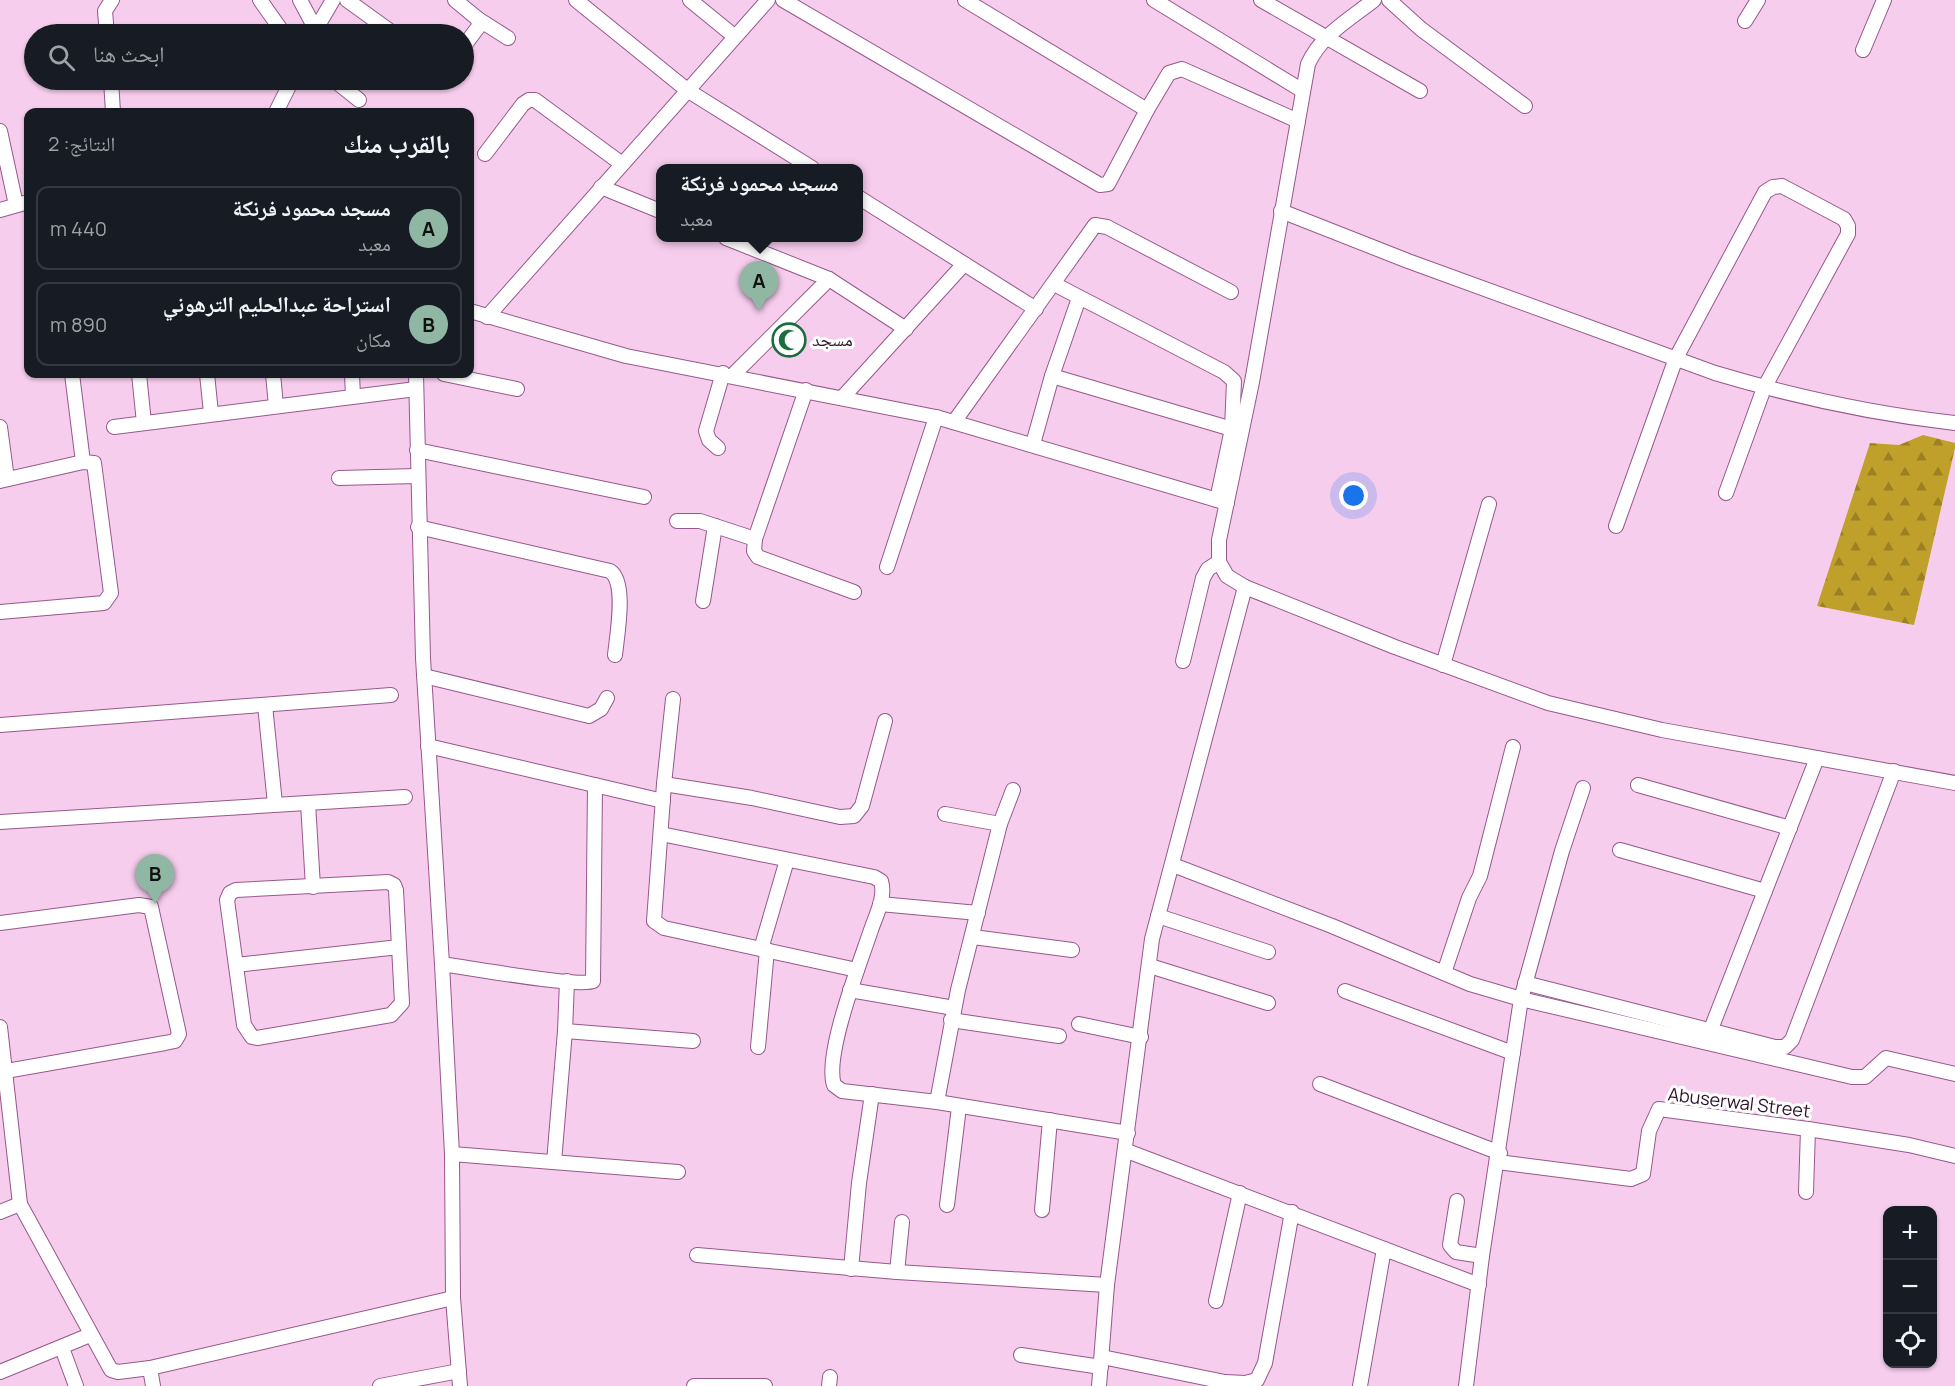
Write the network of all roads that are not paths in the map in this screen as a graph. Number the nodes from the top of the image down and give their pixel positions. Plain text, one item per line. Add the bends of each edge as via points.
1 (112, 0) edge
2 (260, 0) edge
3 (300, 0) edge
4 (333, 0) edge
5 (347, 0) edge
6 (455, 0) edge
7 (576, 0) edge
8 (690, 0) edge
9 (768, 0) edge
10 (783, 0) edge
11 (964, 0) edge
12 (1154, 0) edge
13 (1261, 0) edge
14 (1374, 0) edge
15 (1389, 0) edge
16 (1758, 0) edge
17 (1884, 0) edge
18 (478, 19) junction
19 (1745, 21) dead end
20 (106, 24) edge
21 (277, 24) edge
22 (311, 24) edge
23 (320, 24) edge
24 (380, 24) edge
25 (474, 33) edge
26 (734, 36) junction
27 (508, 38) dead end
28 (1325, 38) junction
29 (1863, 50) dead end
30 (112, 90) edge
31 (287, 90) edge
32 (346, 90) edge
33 (687, 90) junction
34 (1303, 91) junction
35 (1420, 91) dead end
36 (359, 100) dead end
37 (1525, 106) dead end
38 (113, 108) edge
39 (278, 108) edge
40 (1147, 110) junction
41 (1298, 121) junction
42 (0, 131) edge
43 (485, 154) dead end
44 (622, 164) junction
45 (806, 164) edge
46 (601, 187) junction
47 (863, 200) edge
48 (22, 204) edge
49 (0, 210) edge
50 (656, 210) edge
51 (1281, 211) junction
52 (738, 242) edge
53 (964, 264) junction
54 (829, 279) junction
55 (1054, 284) junction
56 (1231, 292) dead end
57 (1078, 298) junction
58 (1036, 309) junction
59 (474, 312) edge
60 (487, 316) junction
61 (906, 330) junction
62 (1676, 358) junction
63 (728, 374) junction
64 (1052, 376) junction
65 (72, 378) edge
66 (139, 378) edge
67 (207, 378) edge
68 (273, 378) edge
69 (352, 378) edge
70 (416, 378) edge
71 (463, 378) edge
72 (1764, 388) junction
73 (416, 389) junction
74 (517, 389) dead end
75 (806, 390) junction
76 (353, 396) junction
77 (842, 398) junction
78 (276, 406) junction
79 (211, 413) junction
80 (936, 417) junction
81 (954, 422) junction
82 (144, 423) junction
83 (1955, 423) edge
84 (0, 427) edge
85 (114, 427) dead end
86 (1232, 429) junction
87 (1033, 444) junction
88 (718, 448) dead end
89 (417, 450) junction
90 (83, 462) junction
91 (416, 476) junction
92 (339, 478) dead end
93 (4, 480) edge
94 (1726, 493) dead end
95 (644, 497) dead end
96 (1222, 501) junction
97 (1489, 504) dead end
98 (677, 521) dead end
99 (715, 526) junction
100 (1616, 526) dead end
101 (418, 527) junction
102 (755, 539) junction
103 (1219, 562) junction
104 (887, 567) dead end
105 (1245, 587) junction
106 (854, 592) dead end
107 (703, 601) dead end
108 (0, 612) edge
109 (615, 655) dead end
110 (1183, 661) dead end
111 (1443, 665) junction
112 (424, 676) junction
113 (391, 694) dead end
114 (607, 699) dead end
115 (673, 699) dead end
116 (265, 705) junction
117 (885, 721) dead end
118 (0, 725) edge
119 (428, 746) junction
120 (1513, 747) dead end
121 (1818, 758) junction
122 (1894, 771) junction
123 (1955, 783) edge
124 (664, 784) junction
125 (1638, 784) dead end
126 (595, 785) junction
127 (1583, 788) dead end
128 (1013, 790) dead end
129 (405, 797) dead end
130 (663, 801) junction
131 (309, 803) junction
132 (275, 804) junction
133 (945, 814) dead end
134 (0, 822) edge
135 (1000, 824) junction
136 (1790, 828) junction
137 (661, 834) junction
138 (1620, 850) dead end
139 (787, 861) junction
140 (1173, 865) junction
141 (313, 887) junction
142 (1765, 891) junction
143 (880, 904) junction
144 (978, 913) junction
145 (1158, 916) junction
146 (0, 923) edge
147 (973, 937) junction
148 (399, 947) junction
149 (764, 949) junction
150 (1072, 950) dead end
151 (1268, 952) dead end
152 (442, 964) junction
153 (236, 965) junction
154 (1150, 966) junction
155 (857, 970) junction
156 (1444, 973) junction
157 (567, 981) junction
158 (1524, 983) junction
159 (850, 990) junction
160 (1345, 991) dead end
161 (1521, 999) junction
162 (1268, 1003) dead end
163 (952, 1014) junction
164 (1078, 1024) dead end
165 (0, 1027) edge
166 (1711, 1029) junction
167 (566, 1031) junction
168 (1059, 1036) dead end
169 (1141, 1037) junction
170 (693, 1041) dead end
171 (758, 1047) dead end
172 (1513, 1053) junction
173 (2, 1071) edge
174 (1955, 1074) edge
175 (1320, 1084) dead end
176 (872, 1094) junction
177 (938, 1102) junction
178 (960, 1107) junction
179 (1050, 1120) junction
180 (1808, 1128) junction
181 (1128, 1133) junction
182 (1126, 1151) junction
183 (452, 1154) junction
184 (1955, 1156) edge
185 (1499, 1157) junction
186 (554, 1162) junction
187 (678, 1172) dead end
188 (1806, 1192) dead end
189 (1240, 1193) junction
190 (1456, 1201) dead end
191 (20, 1204) junction
192 (948, 1205) dead end
193 (1042, 1210) dead end
194 (0, 1212) edge
195 (1292, 1212) junction
196 (902, 1222) dead end
197 (1384, 1249) junction
198 (697, 1255) dead end
199 (1482, 1256) junction
200 (851, 1269) junction
201 (897, 1272) junction
202 (1107, 1285) junction
203 (1479, 1285) junction
204 (453, 1298) junction
205 (1216, 1301) dead end
206 (90, 1335) junction
207 (62, 1348) junction
208 (1021, 1355) dead end
209 (1102, 1362) junction
210 (150, 1368) junction
211 (459, 1371) junction
212 (0, 1372) edge
213 (76, 1386) edge
214 (153, 1386) edge
215 (380, 1386) edge
216 (460, 1386) edge
217 (694, 1386) edge
218 (765, 1386) edge
219 (1099, 1386) edge
220 (1360, 1386) edge
221 (1466, 1386) edge

1 - 20 street via 105,11
2 - 21 street
3 - 22 street
4 - 23 street
5 - 24 street
6 - 18 street
7 - 33 street
8 - 26 street
9 - 26 street
10 - 40 street via 1100,185 1108,184
11 - 40 street
12 - 34 street
13 - 28 street
14 - 28 street
15 - 37 street
16 - 19 street
17 - 29 street
18 - 25 street
18 - 27 street
26 - 33 street
28 - 34 street via 1308,64
28 - 35 street
30 - 38 street
31 - 39 street
32 - 36 street
33 - 44 street
33 - 45 street
34 - 41 street
40 - 41 street via 1169,73 1182,69
41 - 51 street
42 - 48 street
43 - 44 street via 523,104 535,100
44 - 46 street
46 - 50 street
46 - 60 street
47 - 53 street
48 - 49 street
51 - 62 street
51 - 96 street via 1252,382
52 - 54 street
53 - 58 street
53 - 61 street
54 - 61 street
54 - 63 street
55 - 56 street via 1092,227 1098,225
55 - 57 street
55 - 58 street
57 - 64 street
57 - 86 street via 1224,372 1234,381
58 - 81 street
59 - 60 street
60 - 63 street via 626,356
61 - 77 street
62 - 72 street
62 - 72 street via 1765,192 1782,186 1844,219 1848,234
62 - 100 street
63 - 75 street
63 - 88 street via 706,431
64 - 86 street
64 - 87 street
65 - 90 street
66 - 82 street
67 - 79 street
68 - 78 street
69 - 76 street
70 - 73 street
71 - 74 street
72 - 83 street
72 - 94 street
73 - 76 street
73 - 89 street
75 - 77 street
75 - 102 street
76 - 78 street
77 - 80 street
78 - 79 street
79 - 82 street
80 - 81 street
80 - 104 street
81 - 87 street
82 - 85 street
84 - 93 street
86 - 96 street
87 - 96 street
89 - 91 street
89 - 95 street
90 - 93 street
90 - 108 street via 90,461 97,467 109,599 104,603
91 - 92 street
91 - 101 street
96 - 103 street
97 - 111 street
98 - 99 street via 700,521
99 - 102 street
99 - 107 street
101 - 109 street via 615,574 620,587
101 - 112 street
102 - 106 street via 753,551 758,557
103 - 105 street via 1227,576
103 - 110 street via 1208,568 1203,578
105 - 111 street
105 - 140 street
111 - 121 street via 1548,703 1662,730
112 - 114 street via 589,716 601,709
112 - 119 street
113 - 116 street
115 - 124 street
116 - 118 street
116 - 132 street
117 - 124 street via 862,806 854,816 840,817
119 - 126 street
119 - 152 street
120 - 156 street via 1480,876
121 - 122 street
121 - 136 street
122 - 123 street
122 - 166 street via 1792,1040 1785,1047 1775,1047
124 - 130 street
125 - 136 street
126 - 130 street
126 - 157 street via 595,973 588,984
127 - 158 street
128 - 135 street
129 - 131 street
130 - 137 street
131 - 132 street
131 - 141 street
132 - 134 street
133 - 135 street
135 - 144 street
136 - 142 street
137 - 139 street
137 - 149 street via 654,921 664,928
138 - 142 street
139 - 143 street via 874,877 883,887
139 - 149 street
140 - 145 street
140 - 156 street
141 - 148 street via 388,882 394,885
141 - 153 street via 230,893 227,900
142 - 166 street
143 - 144 street
143 - 155 street
144 - 147 street
145 - 151 street
145 - 154 street
146 - 173 street via 139,905 151,907 180,1034 175,1041
147 - 150 street
147 - 163 street
148 - 153 street
148 - 153 street via 402,1003 395,1013 257,1038 244,1025
149 - 155 street
149 - 171 street
152 - 157 street
152 - 183 street
154 - 162 street
154 - 169 street
155 - 159 street
156 - 161 street
157 - 167 street
158 - 161 street
158 - 166 street
159 - 163 street
159 - 176 street via 831,1078 842,1091
160 - 172 street
161 - 172 street
161 - 174 street via 1852,1077 1865,1077 1886,1058
163 - 168 street
163 - 177 street
164 - 169 street
165 - 173 street
167 - 170 street
167 - 186 street
169 - 181 street
172 - 185 street
173 - 191 street
175 - 185 street
176 - 177 street
176 - 200 street
177 - 178 street
178 - 179 street
178 - 192 street
179 - 181 street
179 - 193 street
180 - 184 street, Abuserwal Street
180 - 185 street, Abuserwal Street via 1659,1109 1649,1131 1643,1174 1631,1179
180 - 188 street
181 - 182 street
182 - 189 street
182 - 202 street
183 - 186 street
183 - 204 street
185 - 199 street
186 - 187 street
189 - 195 street
189 - 205 street
190 - 199 street via 1452,1250
191 - 194 street
191 - 206 street
195 - 197 street
195 - 209 street via 1266,1363 1257,1380 1225,1382
196 - 201 street
197 - 203 street
197 - 220 street
198 - 200 street
199 - 203 street
200 - 201 street
201 - 202 street
202 - 209 street
203 - 221 street
204 - 210 street
204 - 211 street
206 - 207 street
206 - 210 street via 111,1370
207 - 212 street
207 - 213 street
208 - 209 street
209 - 219 street
210 - 214 street
211 - 215 street
211 - 216 street
217 - 218 street

